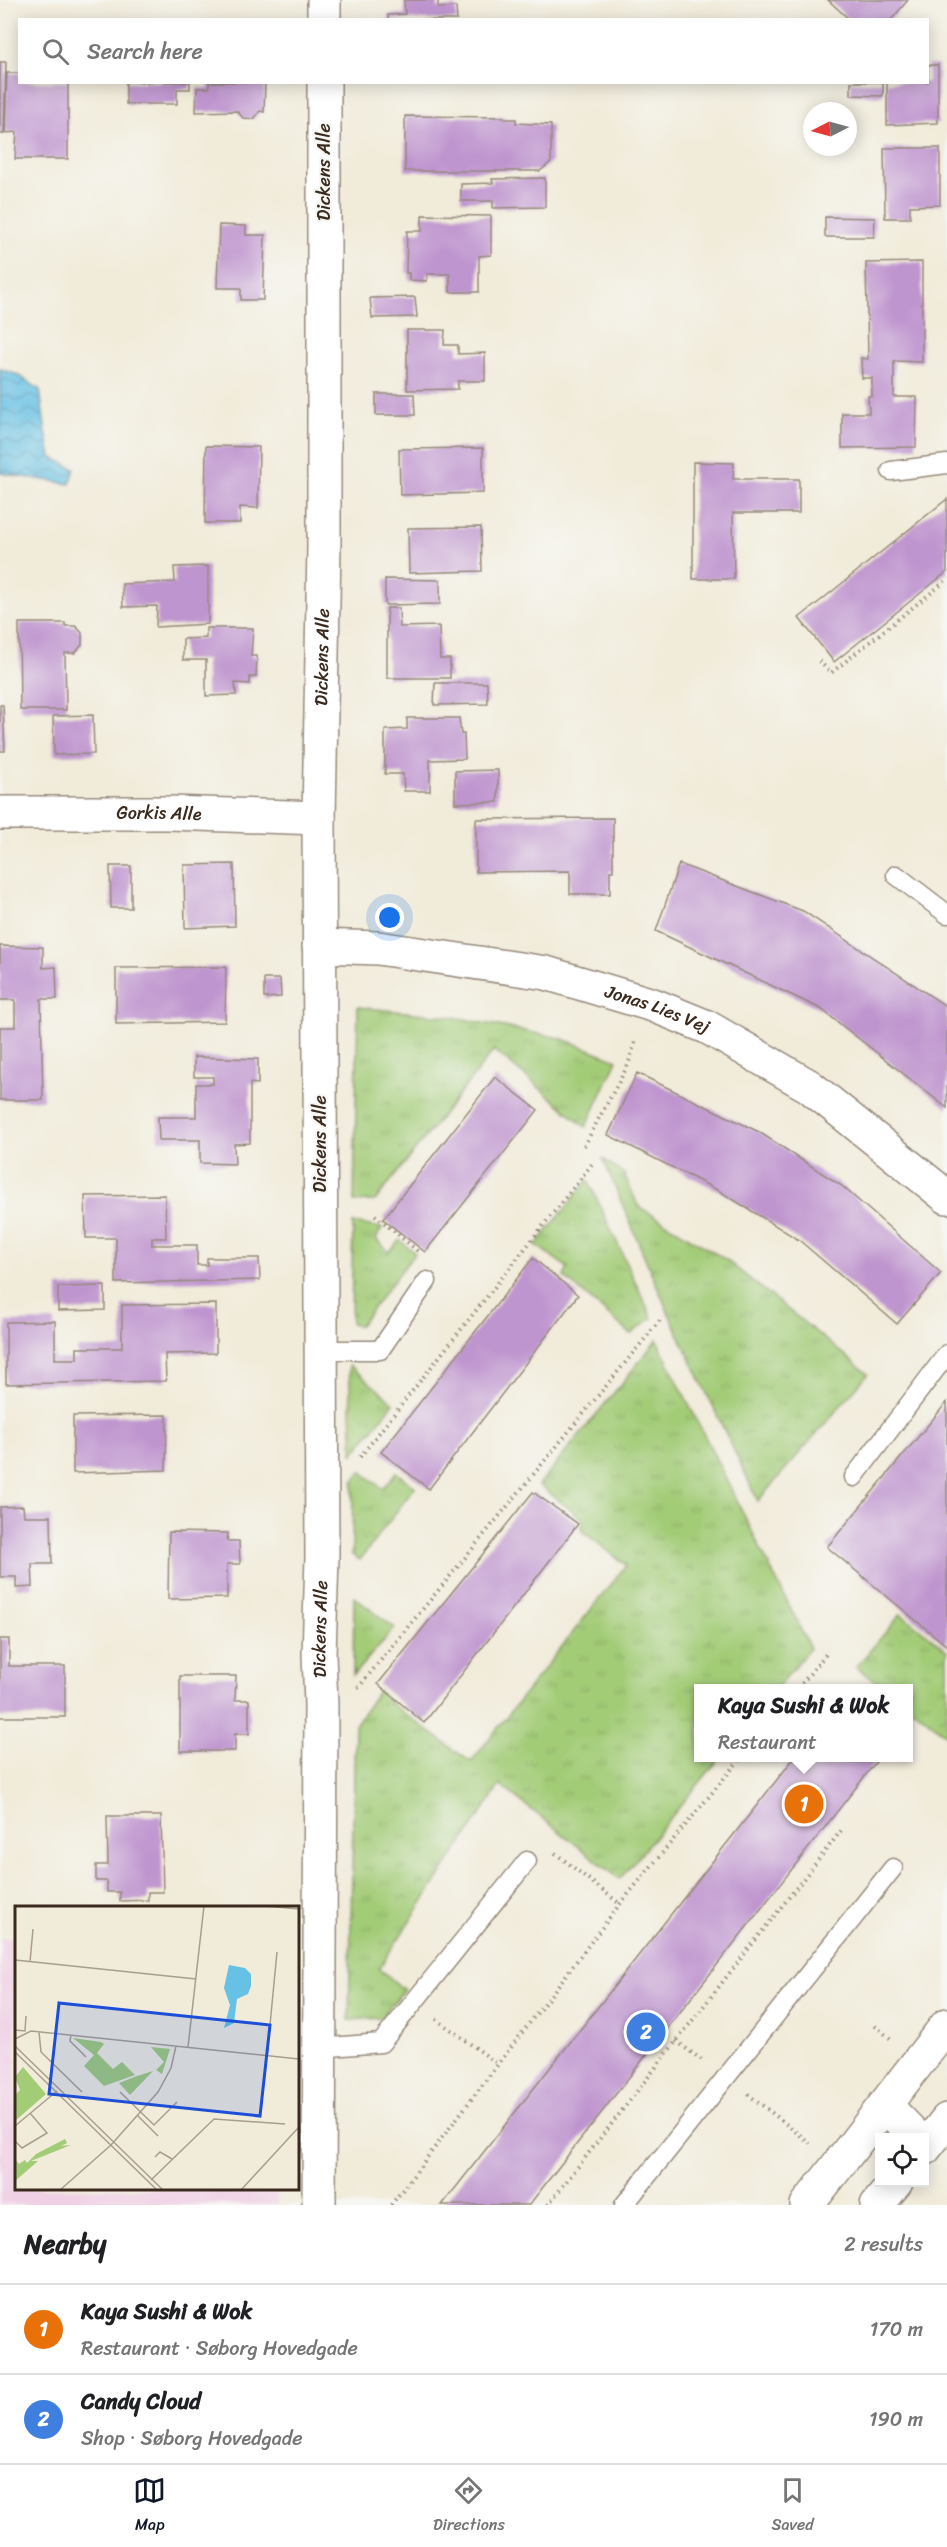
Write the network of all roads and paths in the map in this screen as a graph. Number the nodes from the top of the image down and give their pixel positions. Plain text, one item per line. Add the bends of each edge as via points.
1 (324, 0) edge
2 (324, 18) edge
3 (324, 84) edge
4 (947, 464) edge
5 (891, 471) dead end
6 (947, 580) edge
7 (819, 661) dead end
8 (0, 813) edge
9 (319, 818) junction
10 (896, 875) dead end
11 (947, 914) edge
12 (320, 946) junction
13 (649, 1003) junction
14 (584, 1146) dead end
15 (592, 1164) dead end
16 (947, 1197) edge
17 (375, 1215) dead end
18 (427, 1281) joint
19 (662, 1318) dead end
20 (320, 1350) junction
21 (947, 1354) edge
22 (321, 1470) junction
23 (854, 1477) dead end
24 (827, 1653) dead end
25 (802, 1684) edge
26 (321, 1704) junction
27 (738, 1762) edge
28 (844, 1827) dead end
29 (527, 1861) joint
30 (893, 1868) dead end
31 (620, 1904) junction
32 (413, 2002) junction
33 (947, 2025) edge
34 (318, 2048) junction
35 (498, 2064) junction
36 (726, 2078) junction
37 (885, 2105) junction
38 (947, 2120) edge
39 (912, 2133) edge
40 (929, 2147) edge
41 (838, 2165) junction
42 (892, 2187) edge
43 (319, 2205) edge
44 (391, 2205) edge
45 (548, 2205) edge
46 (624, 2205) edge
47 (807, 2205) edge
48 (877, 2205) edge

1 - 2 street
3 - 9 street, Dickens Alle via 324,546
4 - 5 lane
6 - 7 path via 831,673
8 - 9 street, Gorkis Alle
9 - 12 street, Dickens Alle
10 - 11 lane
12 - 13 street, Jonas Lies Vej via 378,948 546,973
12 - 20 street, Dickens Alle
13 - 14 path via 628,1065
13 - 16 street, Jonas Lies Vej via 707,1028 809,1086
15 - 22 path via 349,1471
17 - 18 path via 421,1254
18 - 20 lane via 380,1350
19 - 26 path via 345,1704
20 - 22 street, Dickens Alle
21 - 23 lane
22 - 26 street, Dickens Alle
24 - 25 path
26 - 34 street, Dickens Alle
27 - 31 path
28 - 45 path
29 - 31 path via 534,1837
29 - 32 lane
30 - 36 lane
31 - 35 path
32 - 34 lane via 381,2043
32 - 35 path
33 - 37 street
34 - 43 street, Dickens Alle
35 - 44 path
36 - 41 path
36 - 46 lane
37 - 39 street
37 - 41 street
38 - 40 street
41 - 47 street
42 - 48 street

